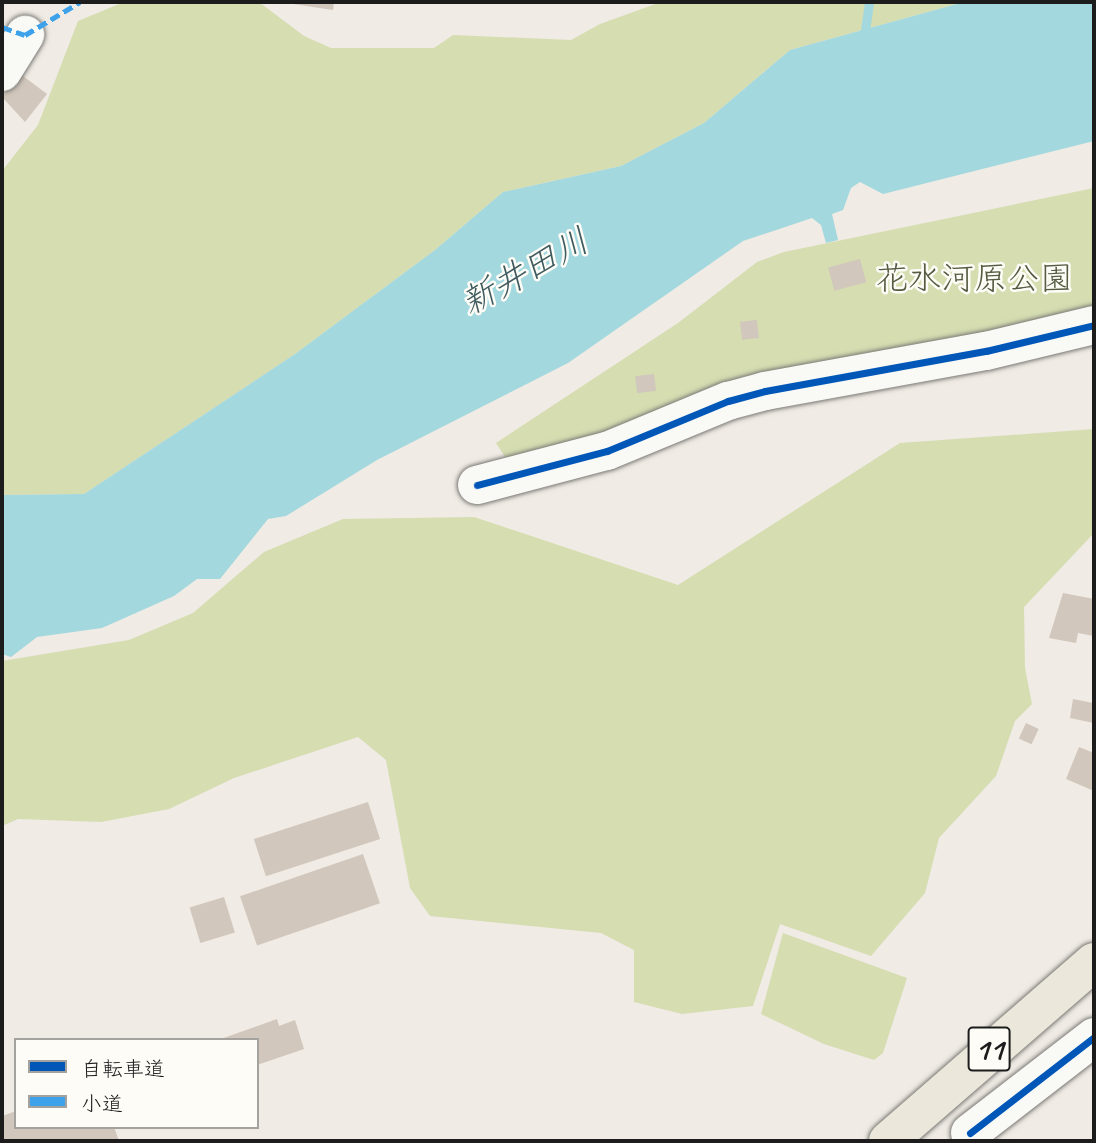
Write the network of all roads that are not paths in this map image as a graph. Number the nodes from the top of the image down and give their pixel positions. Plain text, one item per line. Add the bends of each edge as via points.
1 (25, 35) dead end
2 (2, 72) edge
3 (1094, 326) edge
4 (477, 485) dead end
5 (1094, 962) edge
6 (1094, 1037) edge
7 (970, 1133) dead end
8 (888, 1141) edge

1 - 2 street
3 - 4 street via 986,351 765,391 728,401 607,451
5 - 8 main road, 11
6 - 7 street

